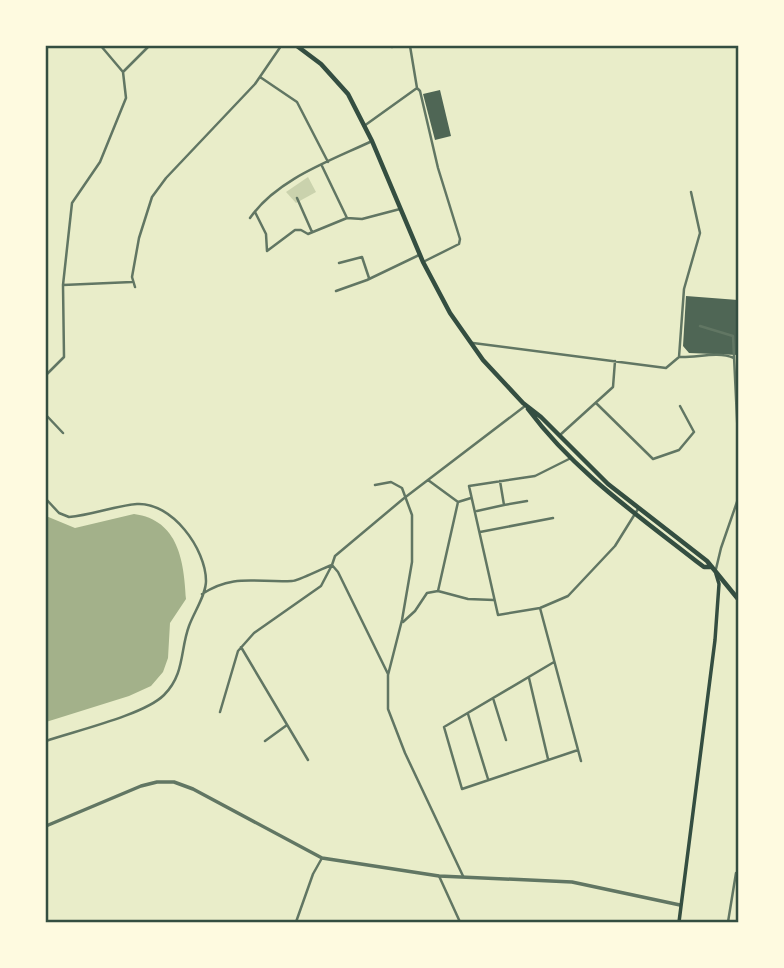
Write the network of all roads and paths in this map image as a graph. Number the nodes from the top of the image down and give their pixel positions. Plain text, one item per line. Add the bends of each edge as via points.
1 (101, 46) edge
2 (149, 46) edge
3 (281, 46) edge
4 (298, 46) edge
5 (410, 46) edge
6 (122, 72) junction
7 (260, 77) junction
8 (416, 88) junction
9 (364, 126) junction
10 (372, 141) junction
11 (328, 162) junction
12 (321, 165) junction
13 (691, 192) dead end
14 (297, 198) dead end
15 (400, 209) junction
16 (254, 211) junction
17 (250, 218) dead end
18 (346, 218) junction
19 (312, 232) junction
20 (419, 255) junction
21 (423, 262) junction
22 (340, 263) dead end
23 (369, 278) junction
24 (132, 282) junction
25 (63, 285) junction
26 (135, 287) dead end
27 (336, 291) dead end
28 (700, 326) dead end
29 (470, 342) junction
30 (679, 357) junction
31 (734, 358) junction
32 (615, 361) junction
33 (46, 374) edge
34 (736, 377) edge
35 (596, 403) junction
36 (524, 404) junction
37 (680, 406) dead end
38 (46, 415) edge
39 (63, 433) dead end
40 (560, 435) junction
41 (738, 439) edge
42 (571, 458) junction
43 (428, 480) junction
44 (500, 481) junction
45 (375, 485) dead end
46 (405, 497) junction
47 (472, 498) junction
48 (46, 499) edge
49 (738, 499) edge
50 (527, 501) dead end
51 (458, 502) junction
52 (504, 505) junction
53 (638, 509) junction
54 (475, 511) junction
55 (635, 515) junction
56 (553, 518) dead end
57 (480, 532) junction
58 (332, 565) junction
59 (714, 570) junction
60 (438, 591) junction
61 (202, 595) junction
62 (738, 598) edge
63 (494, 600) junction
64 (540, 608) junction
65 (401, 624) junction
66 (241, 647) junction
67 (554, 662) junction
68 (388, 675) junction
69 (528, 677) junction
70 (493, 698) junction
71 (220, 712) dead end
72 (468, 714) junction
73 (287, 725) junction
74 (506, 740) dead end
75 (46, 741) edge
76 (265, 741) dead end
77 (578, 750) junction
78 (548, 759) junction
79 (308, 760) dead end
80 (581, 761) dead end
81 (488, 779) junction
82 (46, 826) edge
83 (322, 858) junction
84 (736, 873) dead end
85 (439, 876) junction
86 (464, 877) junction
87 (680, 905) junction
88 (296, 922) edge
89 (460, 922) edge
90 (679, 922) edge
91 (728, 922) edge

1 - 6 street
2 - 6 street
3 - 7 street
4 - 9 highway via 348,94
5 - 8 street
6 - 25 street via 126,98 100,162 72,203
7 - 11 street via 297,102
7 - 24 street via 152,197
8 - 9 street
8 - 21 street via 460,239 459,244
9 - 10 highway
10 - 11 street
10 - 15 highway
11 - 12 street
12 - 16 street
12 - 18 street
13 - 30 street via 700,233 684,289
14 - 19 street
15 - 18 street via 362,219
15 - 20 highway
16 - 17 street
16 - 19 street via 266,234 267,251 295,230
18 - 19 street
20 - 21 highway
20 - 23 street
21 - 29 highway
22 - 23 street via 362,257
23 - 27 street
24 - 25 street
24 - 26 street
25 - 33 street via 64,357
28 - 31 street via 733,337
29 - 32 street
29 - 36 highway
30 - 31 street via 721,354
30 - 32 street via 666,368
31 - 34 street
32 - 35 street via 613,387
34 - 41 street
35 - 37 street via 653,459 679,450 694,432
35 - 40 street
36 - 40 highway
36 - 42 highway
36 - 43 street
38 - 39 street
40 - 53 highway
42 - 44 street via 535,476
42 - 55 highway
43 - 46 street
43 - 51 street
44 - 47 street via 469,486
44 - 52 street
45 - 46 street via 391,482 402,488
46 - 58 street via 335,556
46 - 65 street via 412,514 412,562
47 - 51 street
47 - 54 street
48 - 61 street via 69,517 136,504 172,516 184,527 199,556 206,582
49 - 59 street
50 - 52 street
51 - 60 street
52 - 54 street
53 - 55 street
53 - 59 highway
54 - 57 street
55 - 59 highway
55 - 64 street via 615,545 568,596
56 - 57 street
57 - 63 street
58 - 61 street via 296,581 235,580
58 - 66 street via 321,586
58 - 68 street
59 - 62 highway
59 - 87 main road via 719,584 715,640
60 - 63 street
60 - 65 street via 427,593
61 - 75 street via 188,628 177,676 163,695 144,708
63 - 64 street via 498,615
64 - 67 street
65 - 68 street
66 - 71 street
66 - 73 street
67 - 69 street
67 - 77 street
68 - 86 street via 388,709
69 - 70 street
69 - 78 street
70 - 72 street
70 - 74 street
72 - 81 street
72 - 81 street via 444,727 461,789
73 - 76 street
73 - 79 street
77 - 78 street
77 - 80 street
78 - 81 street
82 - 83 street via 141,786 174,782
83 - 85 street
83 - 88 street
84 - 91 street
85 - 86 street
85 - 89 street
86 - 87 street via 572,882
87 - 90 main road

